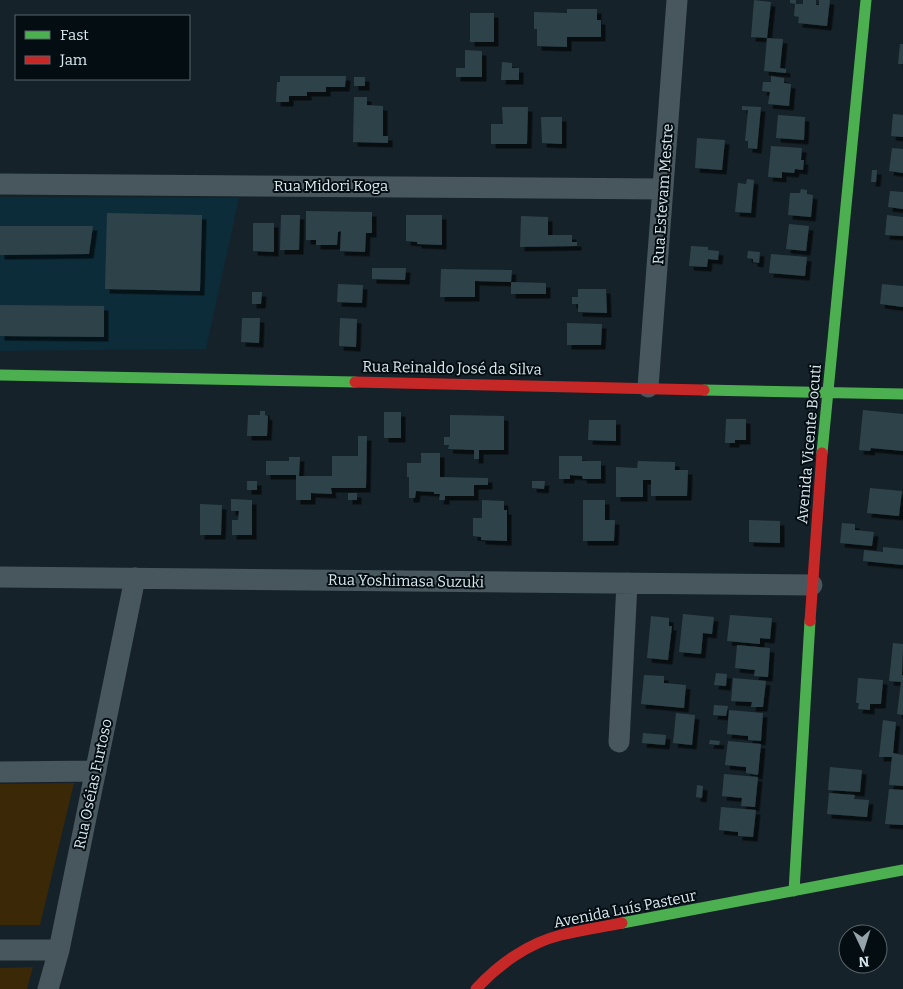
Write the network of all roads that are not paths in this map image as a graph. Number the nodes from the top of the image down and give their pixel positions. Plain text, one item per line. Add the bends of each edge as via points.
1 (677, 0) edge
2 (866, 0) edge
3 (0, 184) edge
4 (663, 188) junction
5 (0, 374) edge
6 (648, 387) junction
7 (827, 392) junction
8 (903, 394) edge
9 (0, 577) edge
10 (135, 578) junction
11 (627, 583) junction
12 (812, 585) junction
13 (619, 742) dead end
14 (96, 771) junction
15 (0, 772) edge
16 (903, 870) edge
17 (794, 891) junction
18 (0, 950) edge
19 (59, 950) junction
20 (48, 989) edge
21 (476, 989) edge

1 - 4 street, Rua Estevam Mestre
2 - 7 street, Avenida Vicente Bocuti
3 - 4 street, Rua Midori Koga
4 - 6 street, Rua Estevam Mestre
5 - 6 street, Rua Reinaldo José da Silva
6 - 7 street, Rua Reinaldo José da Silva
7 - 8 street, Rua Reinaldo José da Silva
7 - 12 street, Avenida Vicente Bocuti
9 - 10 street, Rua Yoshimasa Suzuki
10 - 11 street, Rua Yoshimasa Suzuki
10 - 14 street, Rua Oséias Furtoso
11 - 12 street, Rua Yoshimasa Suzuki
11 - 13 street
12 - 17 street, Avenida Vicente Bocuti
14 - 15 street
14 - 19 street, Rua Oséias Furtoso
16 - 17 street, Avenida Luís Pasteur
17 - 21 street, Avenida Luís Pasteur via 559,935 510,958
18 - 19 street
19 - 20 street, Rua Oséias Furtoso

